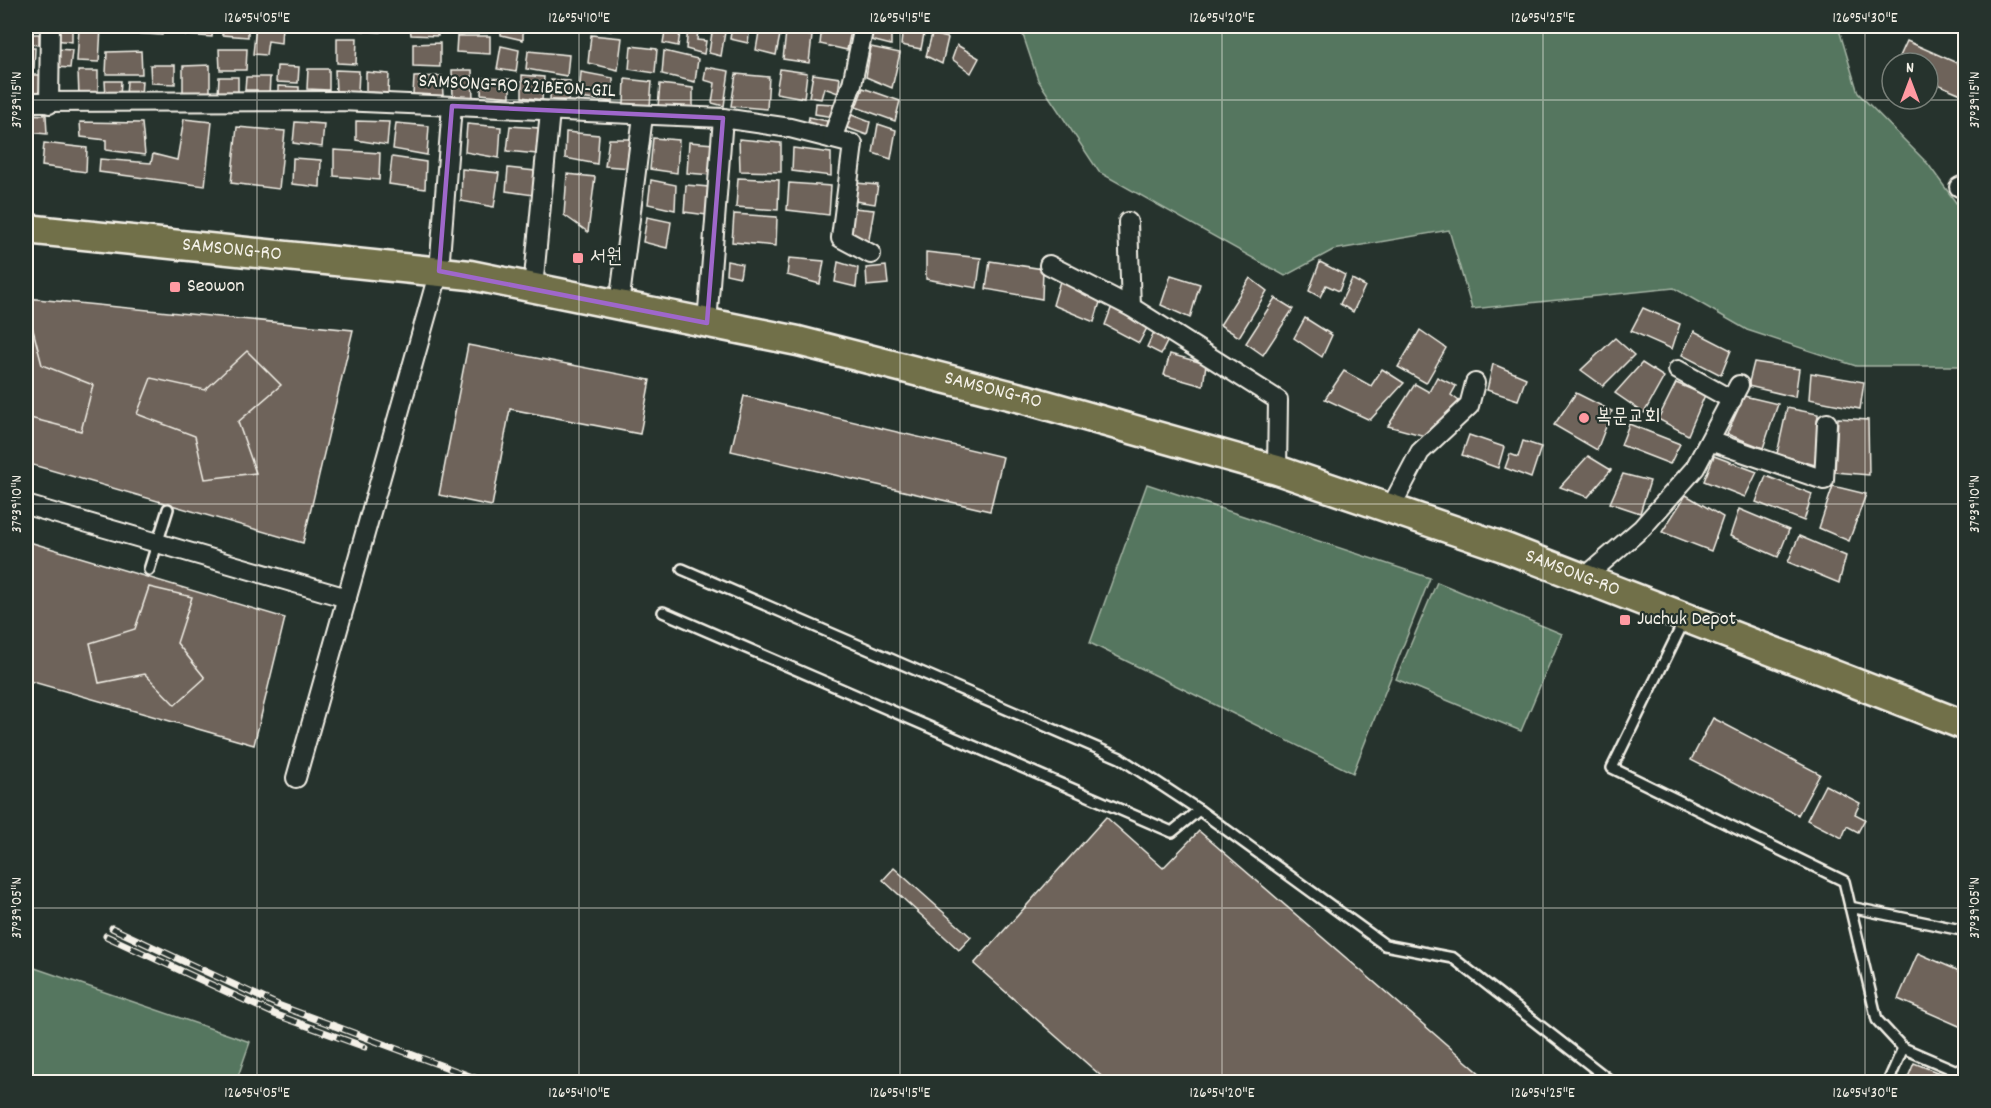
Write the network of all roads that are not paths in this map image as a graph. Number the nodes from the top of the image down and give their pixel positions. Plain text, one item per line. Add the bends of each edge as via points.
1 (50, 26) edge
2 (864, 26) edge
3 (26, 102) edge
4 (49, 104) junction
5 (452, 106) junction
6 (550, 111) junction
7 (644, 116) junction
8 (723, 118) junction
9 (832, 139) junction
10 (1128, 222) dead end
11 (28, 229) edge
12 (871, 254) dead end
13 (1049, 265) dead end
14 (439, 271) junction
15 (533, 288) junction
16 (619, 305) junction
17 (1131, 307) junction
18 (707, 323) junction
19 (1678, 370) dead end
20 (1474, 382) dead end
21 (1827, 423) dead end
22 (1710, 441) junction
23 (1277, 470) junction
24 (26, 505) edge
25 (168, 509) dead end
26 (1390, 509) junction
27 (157, 542) junction
28 (682, 569) dead end
29 (149, 570) dead end
30 (1585, 577) junction
31 (346, 598) junction
32 (663, 612) dead end
33 (1685, 619) junction
34 (1965, 726) edge
35 (296, 778) dead end
36 (1199, 810) junction
37 (1850, 907) junction
38 (1965, 931) edge
39 (1902, 1048) junction
40 (1965, 1075) edge
41 (1612, 1083) edge
42 (1888, 1083) edge

1 - 4 street
2 - 9 street via 852,84
3 - 4 street, SAMSONG-RO 221BEON-GIL
4 - 5 street, SAMSONG-RO 221BEON-GIL via 340,101
5 - 6 street, SAMSONG-RO 221BEON-GIL
5 - 14 street
6 - 7 street, SAMSONG-RO 221BEON-GIL
6 - 15 street
7 - 8 street, SAMSONG-RO 221BEON-GIL
7 - 16 street
8 - 9 street, SAMSONG-RO 221BEON-GIL
8 - 18 street
9 - 12 street, SAMSONG-RO 221BEON-GIL via 853,144 841,238
10 - 17 street
11 - 14 main road, SAMSONG-RO
13 - 17 street
14 - 15 main road, SAMSONG-RO
14 - 31 street
15 - 16 main road, SAMSONG-RO
16 - 18 main road, SAMSONG-RO
17 - 23 street via 1278,400
18 - 23 main road, SAMSONG-RO via 798,341 1002,393
19 - 22 street via 1735,392
20 - 26 street via 1469,406 1420,452
21 - 22 street via 1824,480
22 - 30 street via 1695,468 1642,528
23 - 26 main road, SAMSONG-RO
24 - 27 street
25 - 27 lane
26 - 30 main road, SAMSONG-RO
27 - 29 lane
27 - 31 street
28 - 36 lane via 1120,758
30 - 33 main road, SAMSONG-RO
31 - 35 street
32 - 36 lane via 1172,832
33 - 34 main road, SAMSONG-RO
33 - 37 lane via 1612,768 1844,881
36 - 41 lane via 1385,945 1453,958
37 - 38 lane
37 - 39 lane via 1877,1020
39 - 40 lane
39 - 42 lane

